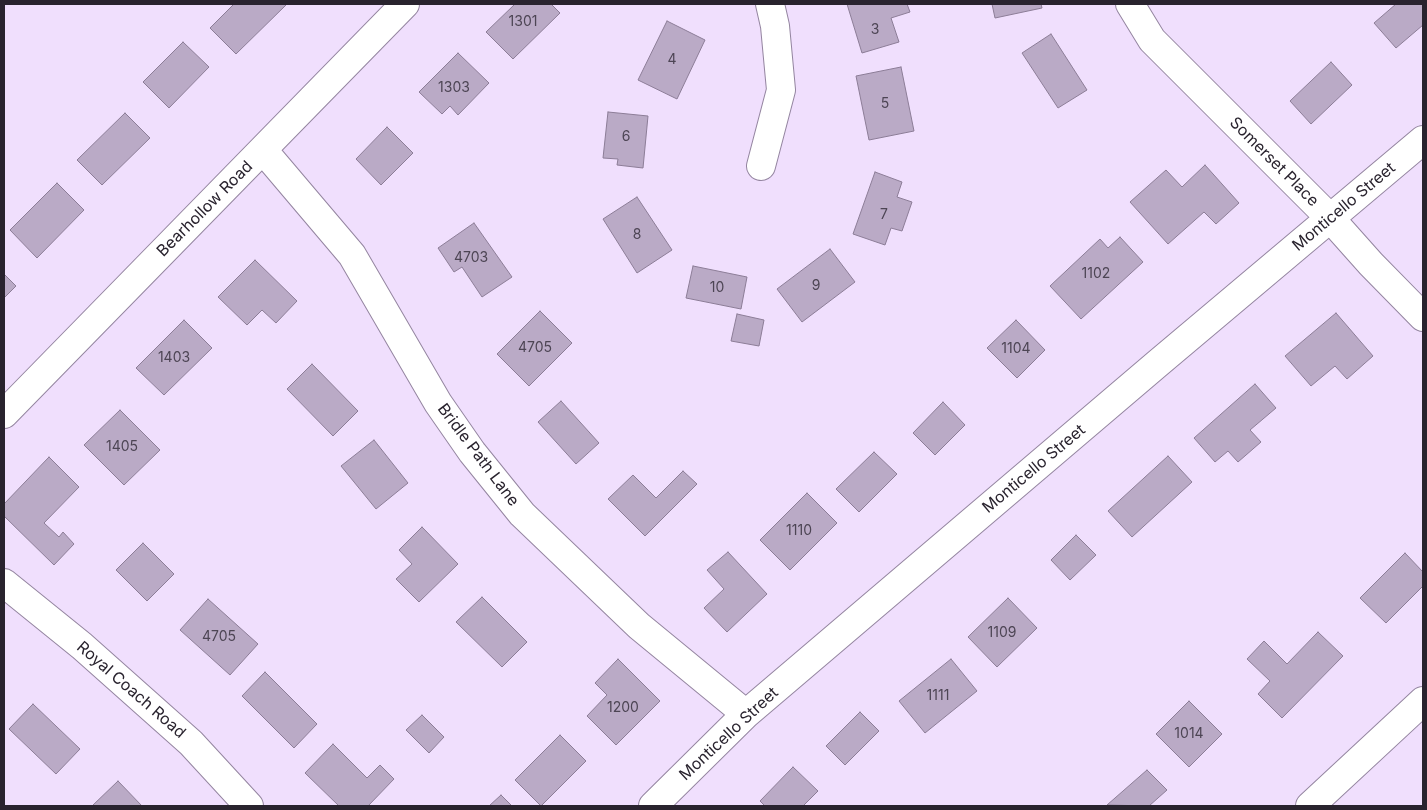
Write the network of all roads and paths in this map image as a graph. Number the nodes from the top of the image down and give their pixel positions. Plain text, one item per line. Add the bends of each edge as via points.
1 (405, 4) edge
2 (770, 4) edge
3 (1130, 4) edge
4 (1423, 140) edge
5 (263, 150) junction
6 (761, 166) dead end
7 (1330, 218) junction
8 (1423, 317) edge
9 (4, 414) edge
10 (4, 583) edge
11 (1423, 701) edge
12 (746, 714) junction
13 (249, 806) edge
14 (654, 806) edge
15 (1310, 806) edge

1 - 5 street, Bearhollow Road
2 - 6 street via 781,90
3 - 7 street, Somerset Place via 1152,40
4 - 7 street, Monticello Street
5 - 9 street, Bearhollow Road
5 - 12 street, Bridle Path Lane via 352,256 438,403 522,514 639,626
7 - 8 street, Somerset Place
7 - 12 street, Monticello Street
10 - 13 street, Royal Coach Road via 82,646 191,743
11 - 15 street
12 - 14 street, Monticello Street

